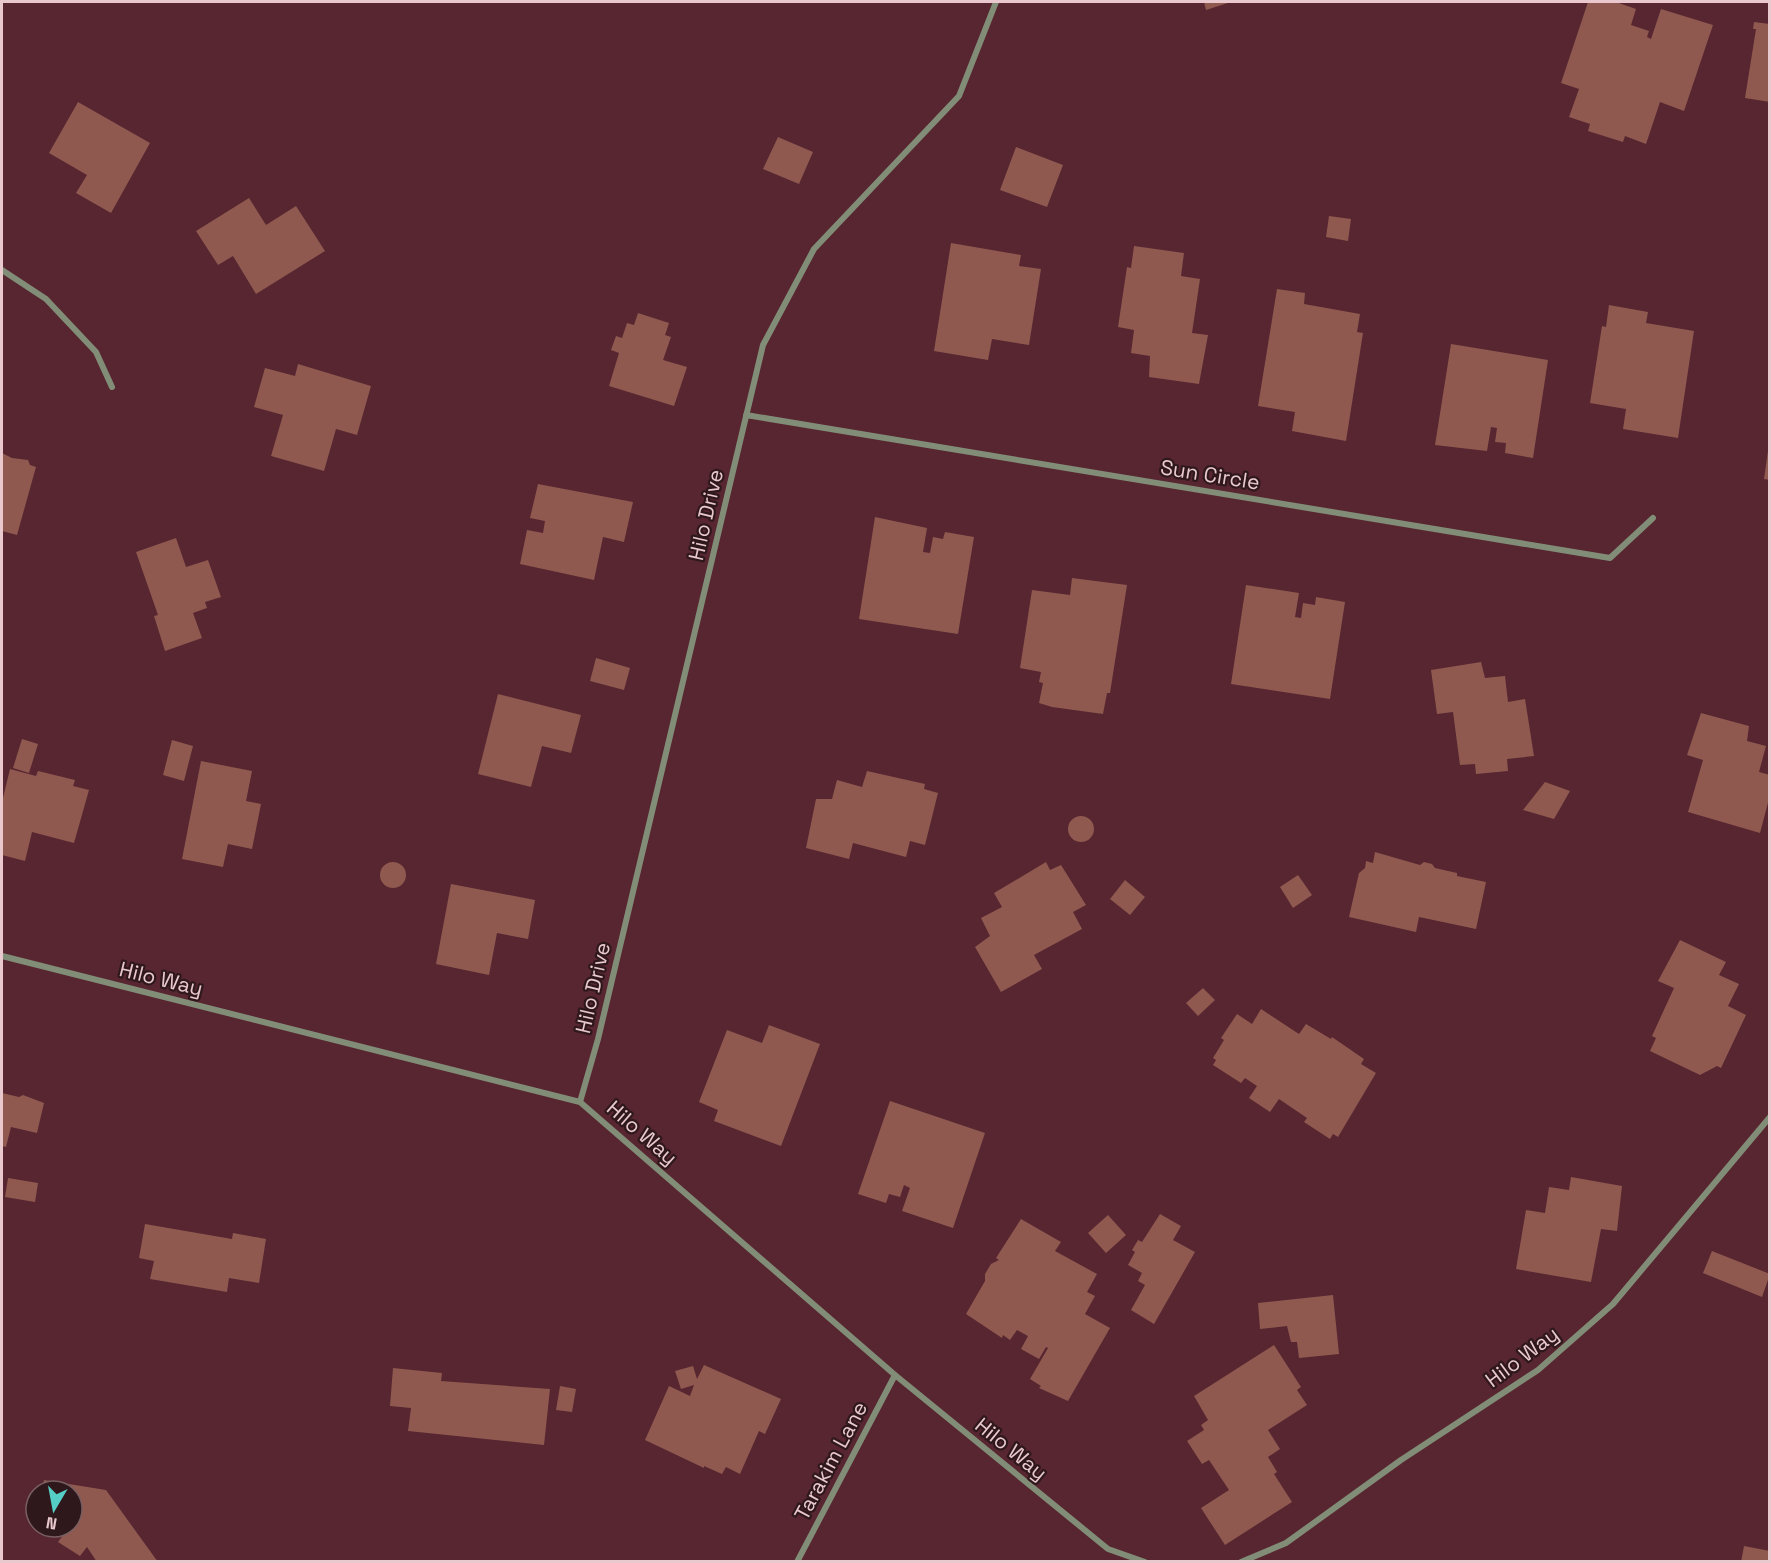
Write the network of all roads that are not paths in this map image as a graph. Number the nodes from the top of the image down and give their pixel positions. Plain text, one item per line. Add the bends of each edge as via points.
1 (996, 2) edge
2 (2, 270) edge
3 (112, 387) dead end
4 (746, 415) junction
5 (1653, 518) dead end
6 (2, 956) edge
7 (580, 1102) junction
8 (1770, 1117) edge
9 (895, 1375) junction
10 (797, 1562) edge
11 (1145, 1562) edge
12 (1241, 1562) edge

1 - 4 street, Hilo Drive via 958,96 814,249 763,345
2 - 3 street via 46,299 96,352
4 - 5 street, Sun Circle via 1610,558
4 - 7 street, Hilo Drive
6 - 7 street, Hilo Way
7 - 9 street, Hilo Way
8 - 12 street, Hilo Way via 1613,1305 1538,1370 1401,1460 1286,1543
9 - 10 street, Tarakim Lane
9 - 11 street, Hilo Way via 1108,1549

